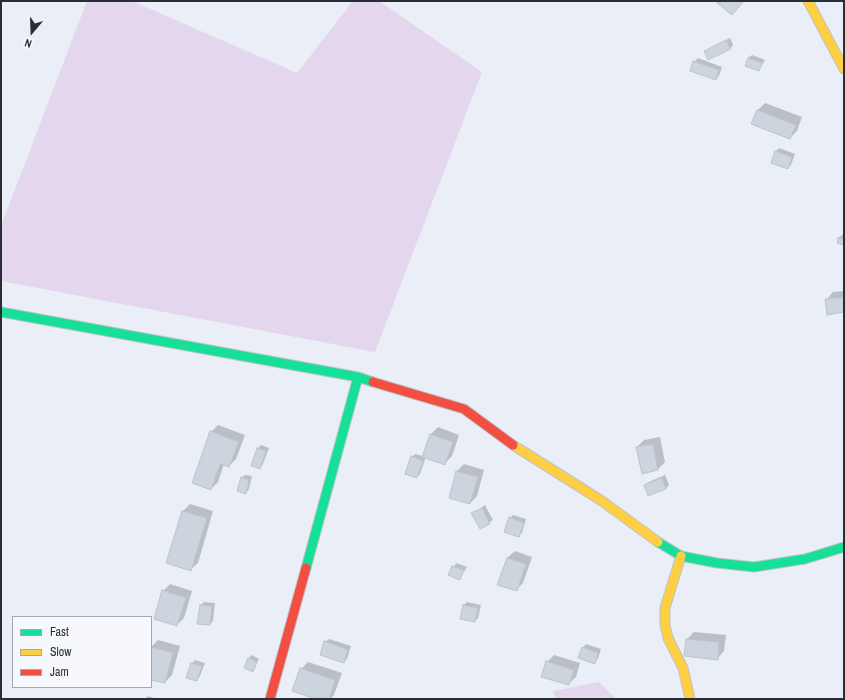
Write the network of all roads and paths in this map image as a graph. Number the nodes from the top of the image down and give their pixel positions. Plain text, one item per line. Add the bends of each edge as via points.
1 (808, 1) edge
2 (844, 70) edge
3 (1, 312) edge
4 (358, 378) junction
5 (844, 547) edge
6 (681, 556) junction
7 (270, 699) edge
8 (690, 699) edge

1 - 2 street
3 - 4 street
4 - 6 street via 464,409 510,443 602,501 647,535
4 - 7 street
5 - 6 street via 805,559 754,567
6 - 8 street via 665,608 665,625 668,638 683,668

